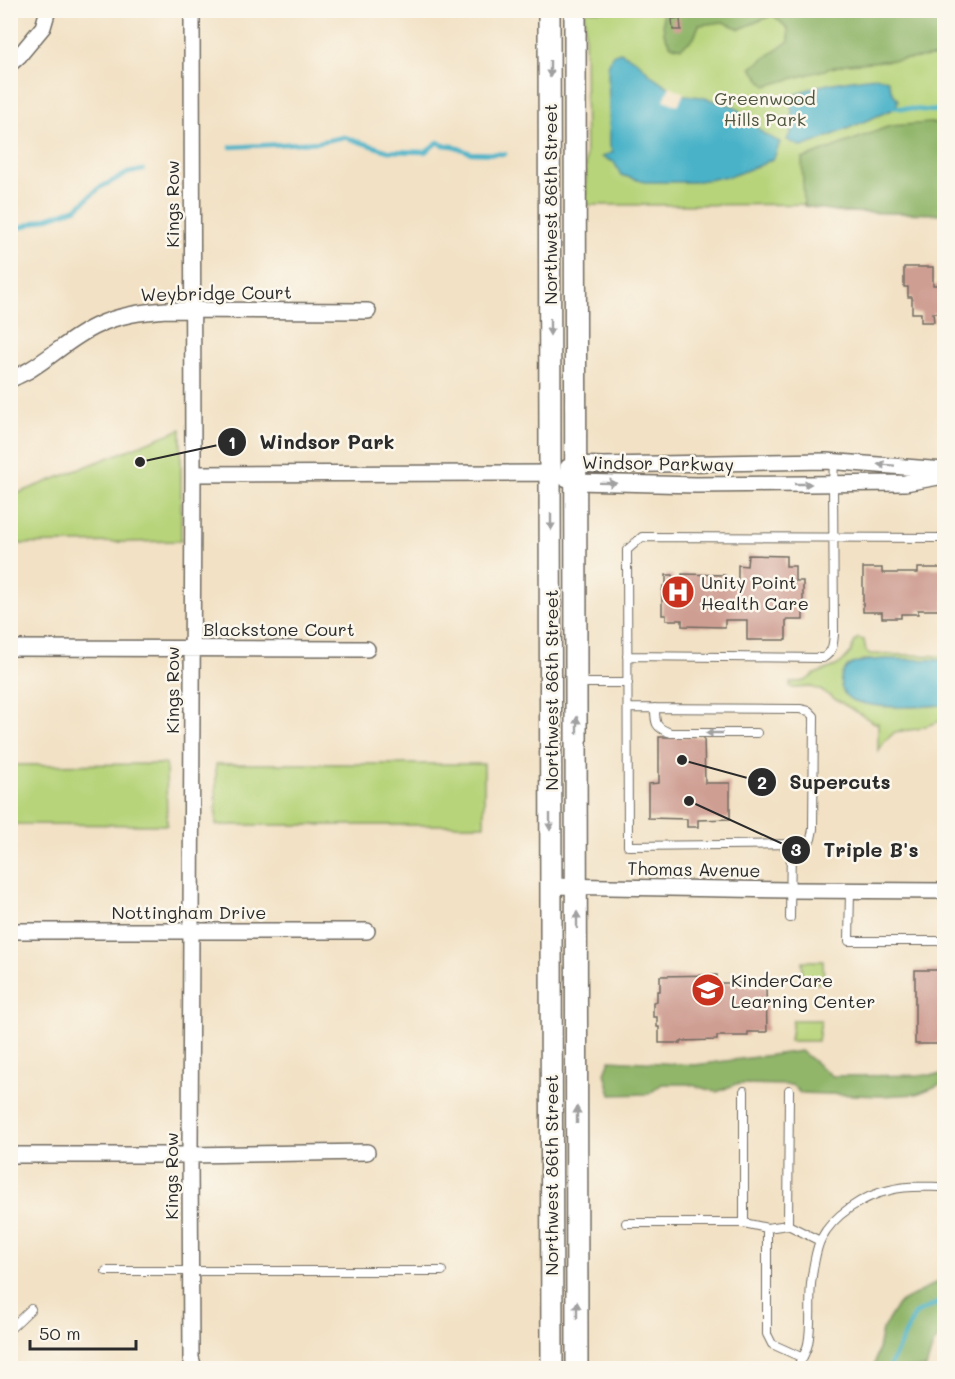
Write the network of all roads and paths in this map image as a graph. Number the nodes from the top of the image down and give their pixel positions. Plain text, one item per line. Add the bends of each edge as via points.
1 (48, 10) edge
2 (192, 10) edge
3 (549, 10) edge
4 (575, 10) edge
5 (10, 63) edge
6 (192, 310) junction
7 (368, 311) dead end
8 (10, 380) edge
9 (834, 462) junction
10 (945, 470) edge
11 (551, 473) junction
12 (576, 473) junction
13 (193, 474) junction
14 (945, 476) edge
15 (833, 483) junction
16 (833, 538) junction
17 (945, 538) edge
18 (10, 648) edge
19 (192, 648) junction
20 (367, 649) dead end
21 (627, 656) junction
22 (577, 683) junction
23 (628, 683) junction
24 (628, 708) junction
25 (655, 708) junction
26 (757, 733) dead end
27 (790, 845) junction
28 (550, 886) junction
29 (576, 887) junction
30 (790, 890) junction
31 (850, 891) junction
32 (945, 891) edge
33 (790, 918) dead end
34 (10, 931) edge
35 (192, 931) junction
36 (367, 931) dead end
37 (945, 941) edge
38 (789, 1090) dead end
39 (744, 1091) dead end
40 (13, 1152) edge
41 (367, 1152) dead end
42 (190, 1155) junction
43 (945, 1187) edge
44 (744, 1222) junction
45 (626, 1224) dead end
46 (788, 1225) junction
47 (766, 1227) junction
48 (820, 1240) junction
49 (106, 1271) dead end
50 (442, 1271) dead end
51 (191, 1272) junction
52 (31, 1309) dead end
53 (10, 1329) edge
54 (803, 1358) junction
55 (194, 1368) edge
56 (552, 1368) edge
57 (577, 1368) edge
58 (796, 1368) edge

1 - 5 street via 44,27
2 - 6 street, Kings Row
3 -> 11 main road, Northwest 86th Street
4 - 12 main road, Northwest 86th Street
6 - 7 street, Weybridge Court
6 - 8 street, Weybridge Court via 144,312 98,325
6 - 13 street, Kings Row
10 -> 9 street, Windsor Parkway
9 - 12 street, Windsor Parkway via 603,465
9 - 15 lane
11 - 12 street, Windsor Parkway
11 - 13 street, Windsor Parkway
11 -> 28 main road, Northwest 86th Street
12 -> 15 street, Windsor Parkway via 696,485
12 - 22 main road, Northwest 86th Street
13 - 19 street, Kings Row
14 - 15 street, Windsor Parkway via 905,483
15 - 16 lane
16 - 17 lane
16 - 21 lane via 642,537 627,550
16 - 21 lane via 834,640 823,658
18 - 19 street, Blackstone Court
19 - 20 street, Blackstone Court
19 - 35 street, Kings Row
21 - 23 lane
22 - 23 lane
29 -> 22 main road, Northwest 86th Street
23 - 24 lane
24 - 25 lane
24 - 27 lane via 628,846
26 -> 25 lane via 671,733 657,726
25 - 27 lane via 800,708 814,716 813,829 805,844
27 - 30 lane
28 - 29 street, Thomas Avenue
28 - 56 main road, Northwest 86th Street
29 - 30 street, Thomas Avenue
57 -> 29 main road, Northwest 86th Street
30 - 31 street, Thomas Avenue
30 - 33 lane
31 - 32 street, Thomas Avenue
31 - 37 lane via 849,941
34 - 35 street, Nottingham Drive
35 - 36 street, Nottingham Drive
35 - 42 street, Kings Row
38 - 46 lane
39 - 44 lane
40 - 42 street
41 - 42 street
42 - 51 street, Kings Row
43 - 48 lane via 913,1186 865,1199 846,1210
44 - 45 lane
44 - 47 lane
46 - 47 lane
46 - 48 lane
47 - 54 lane via 767,1334 772,1344
48 - 54 lane
49 - 51 lane
50 - 51 lane
51 - 55 street, Kings Row
52 - 53 lane
54 - 58 lane

